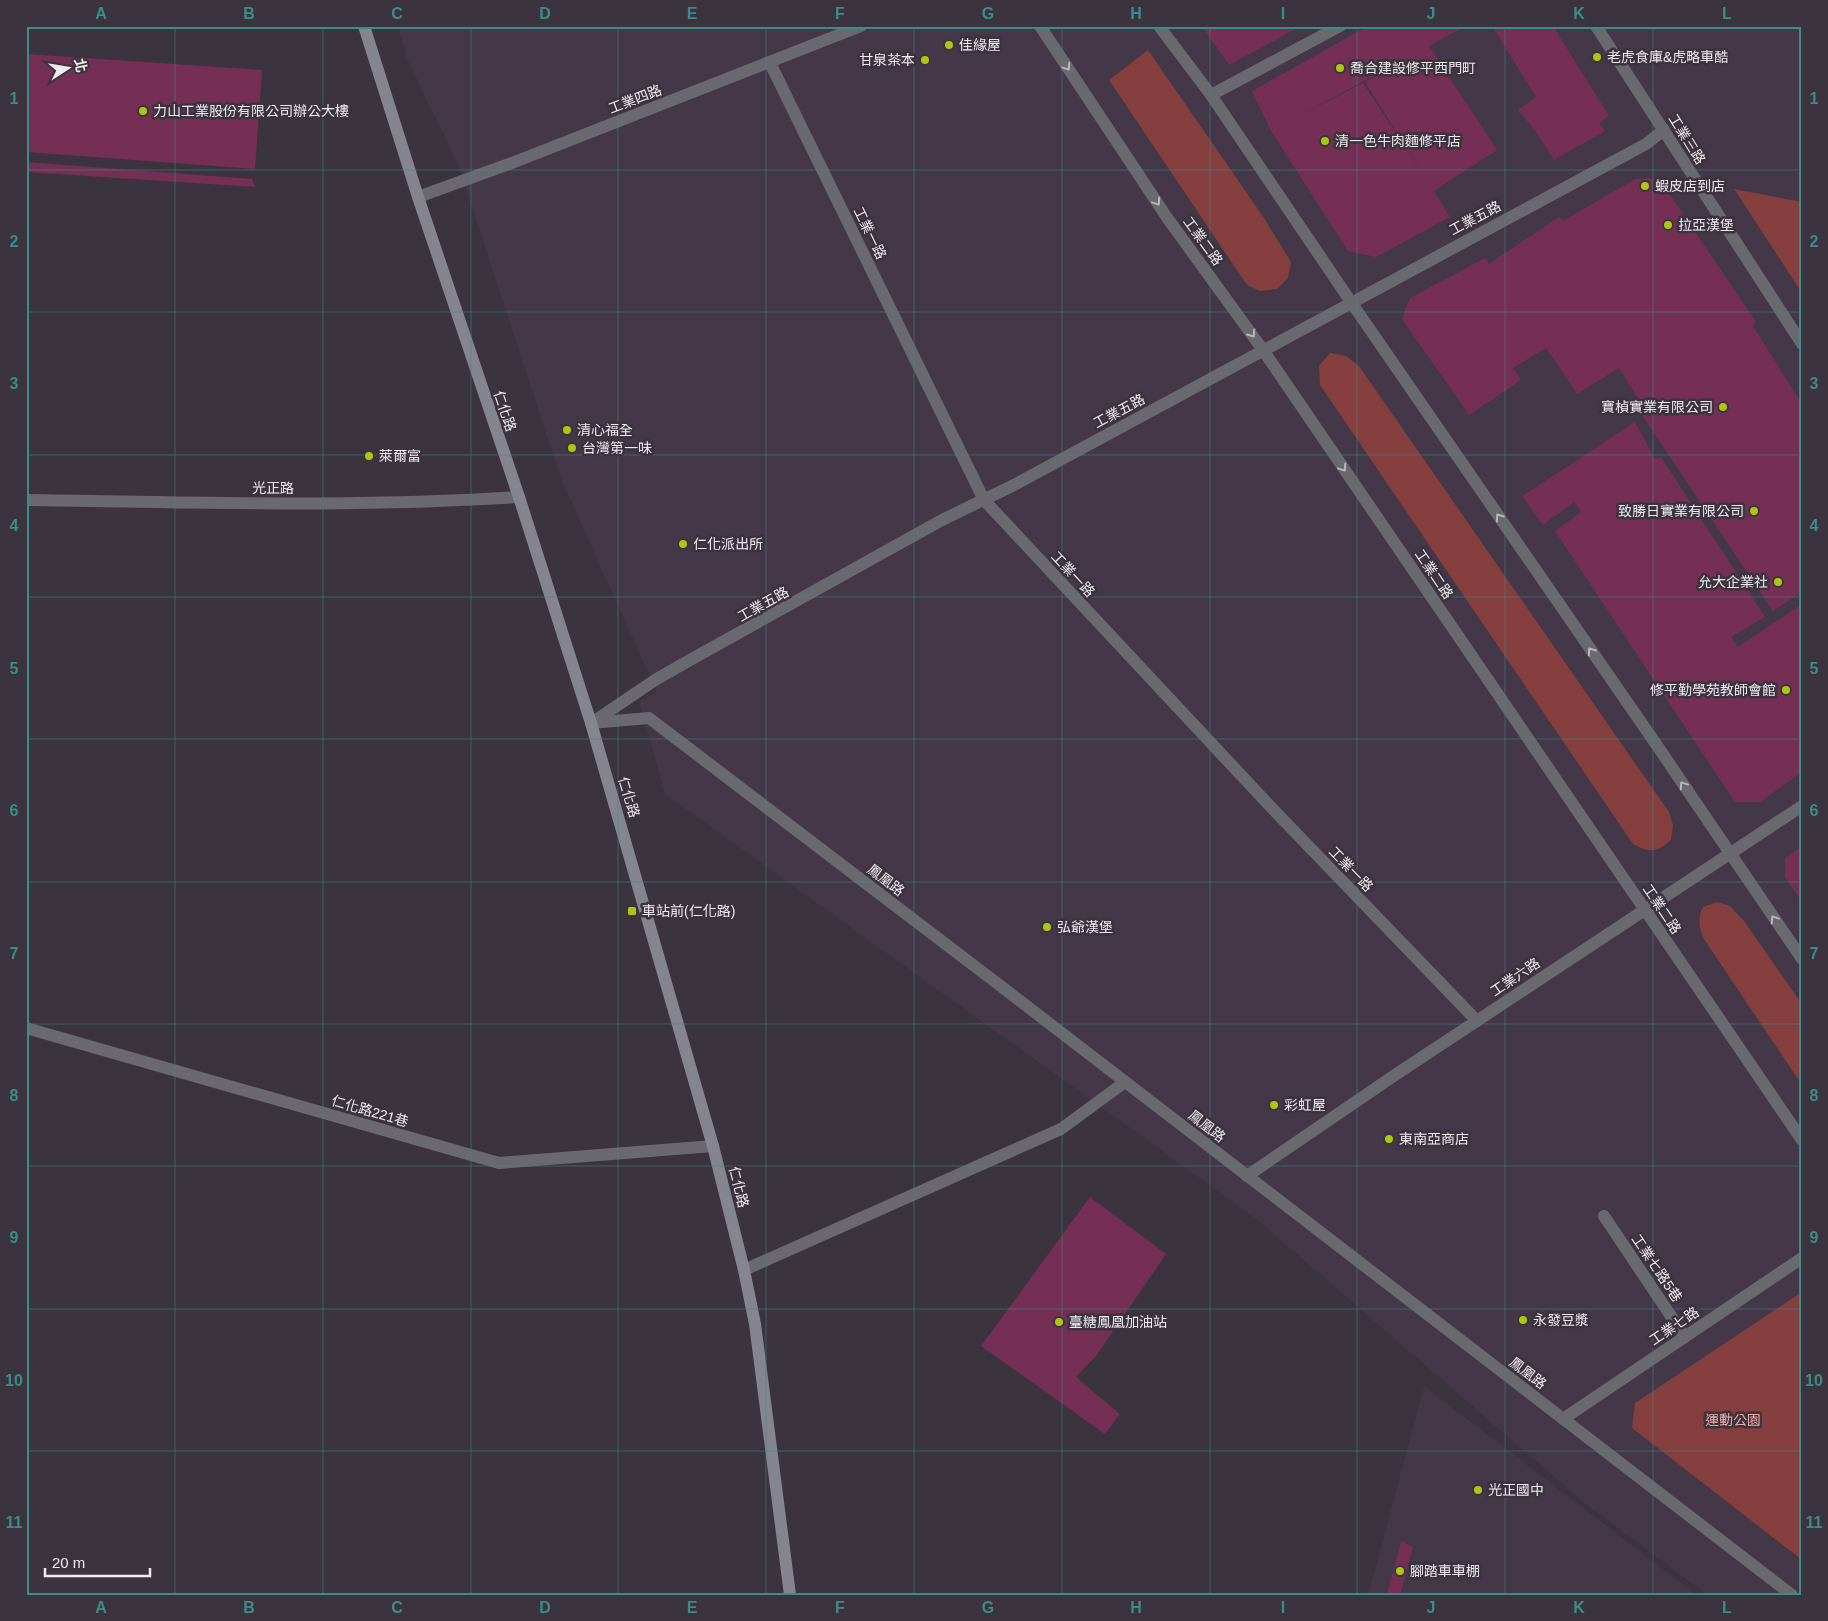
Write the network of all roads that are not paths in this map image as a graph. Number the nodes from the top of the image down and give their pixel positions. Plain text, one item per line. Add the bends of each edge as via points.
1 (364, 26) edge
2 (861, 26) edge
3 (1040, 26) edge
4 (1159, 26) edge
5 (1340, 26) edge
6 (1596, 26) edge
7 (770, 63) junction
8 (1211, 95) junction
9 (1664, 130) junction
10 (418, 196) junction
11 (1351, 302) junction
12 (1802, 344) edge
13 (1263, 350) junction
14 (519, 497) junction
15 (26, 500) edge
16 (984, 500) junction
17 (591, 724) junction
18 (1802, 806) edge
19 (1730, 853) junction
20 (1644, 910) junction
21 (1802, 959) edge
22 (1477, 1021) junction
23 (26, 1028) edge
24 (1125, 1082) junction
25 (1802, 1140) edge
26 (713, 1146) junction
27 (1247, 1176) junction
28 (1604, 1216) dead end
29 (1802, 1258) edge
30 (744, 1270) junction
31 (1685, 1337) junction
32 (1564, 1418) junction
33 (790, 1595) edge
34 (1792, 1595) edge

1 - 10 main road, 仁化路
2 - 7 street, 工業四路
3 -> 13 street, 工業二路 via 1168,219
4 - 8 street
5 - 8 street
6 - 9 street, 工業三路
7 - 10 street, 工業四路
7 - 16 street, 工業一路
8 - 11 street
9 - 11 street, 工業五路 via 1646,144
9 - 12 street, 工業三路
10 - 14 main road, 仁化路
11 - 13 street, 工業五路
19 -> 11 street
13 - 16 street, 工業五路
13 -> 20 street, 工業二路
14 - 15 street, 光正路 via 459,502 314,503
14 - 17 main road, 仁化路
16 - 17 street, 工業五路 via 942,520 690,660
16 - 22 street, 工業一路 via 1268,804
17 - 24 street, 鳳凰路 via 649,718
17 - 26 main road, 仁化路
18 - 19 street, 工業六路
19 - 20 street, 工業六路
21 -> 19 street
20 - 22 street, 工業六路
20 - 25 street, 工業二路
22 - 27 street, 工業六路
23 - 26 street, 仁化路221巷 / 仁化路221巷 via 499,1163
24 - 27 street, 鳳凰路
24 - 30 street via 1061,1129
26 - 30 main road, 仁化路
27 - 32 street, 鳳凰路
28 - 31 street, 工業七路5巷
29 - 31 street, 工業七路
30 - 33 main road, 仁化路 via 755,1324
31 - 32 street, 工業七路
32 - 34 street, 鳳凰路

